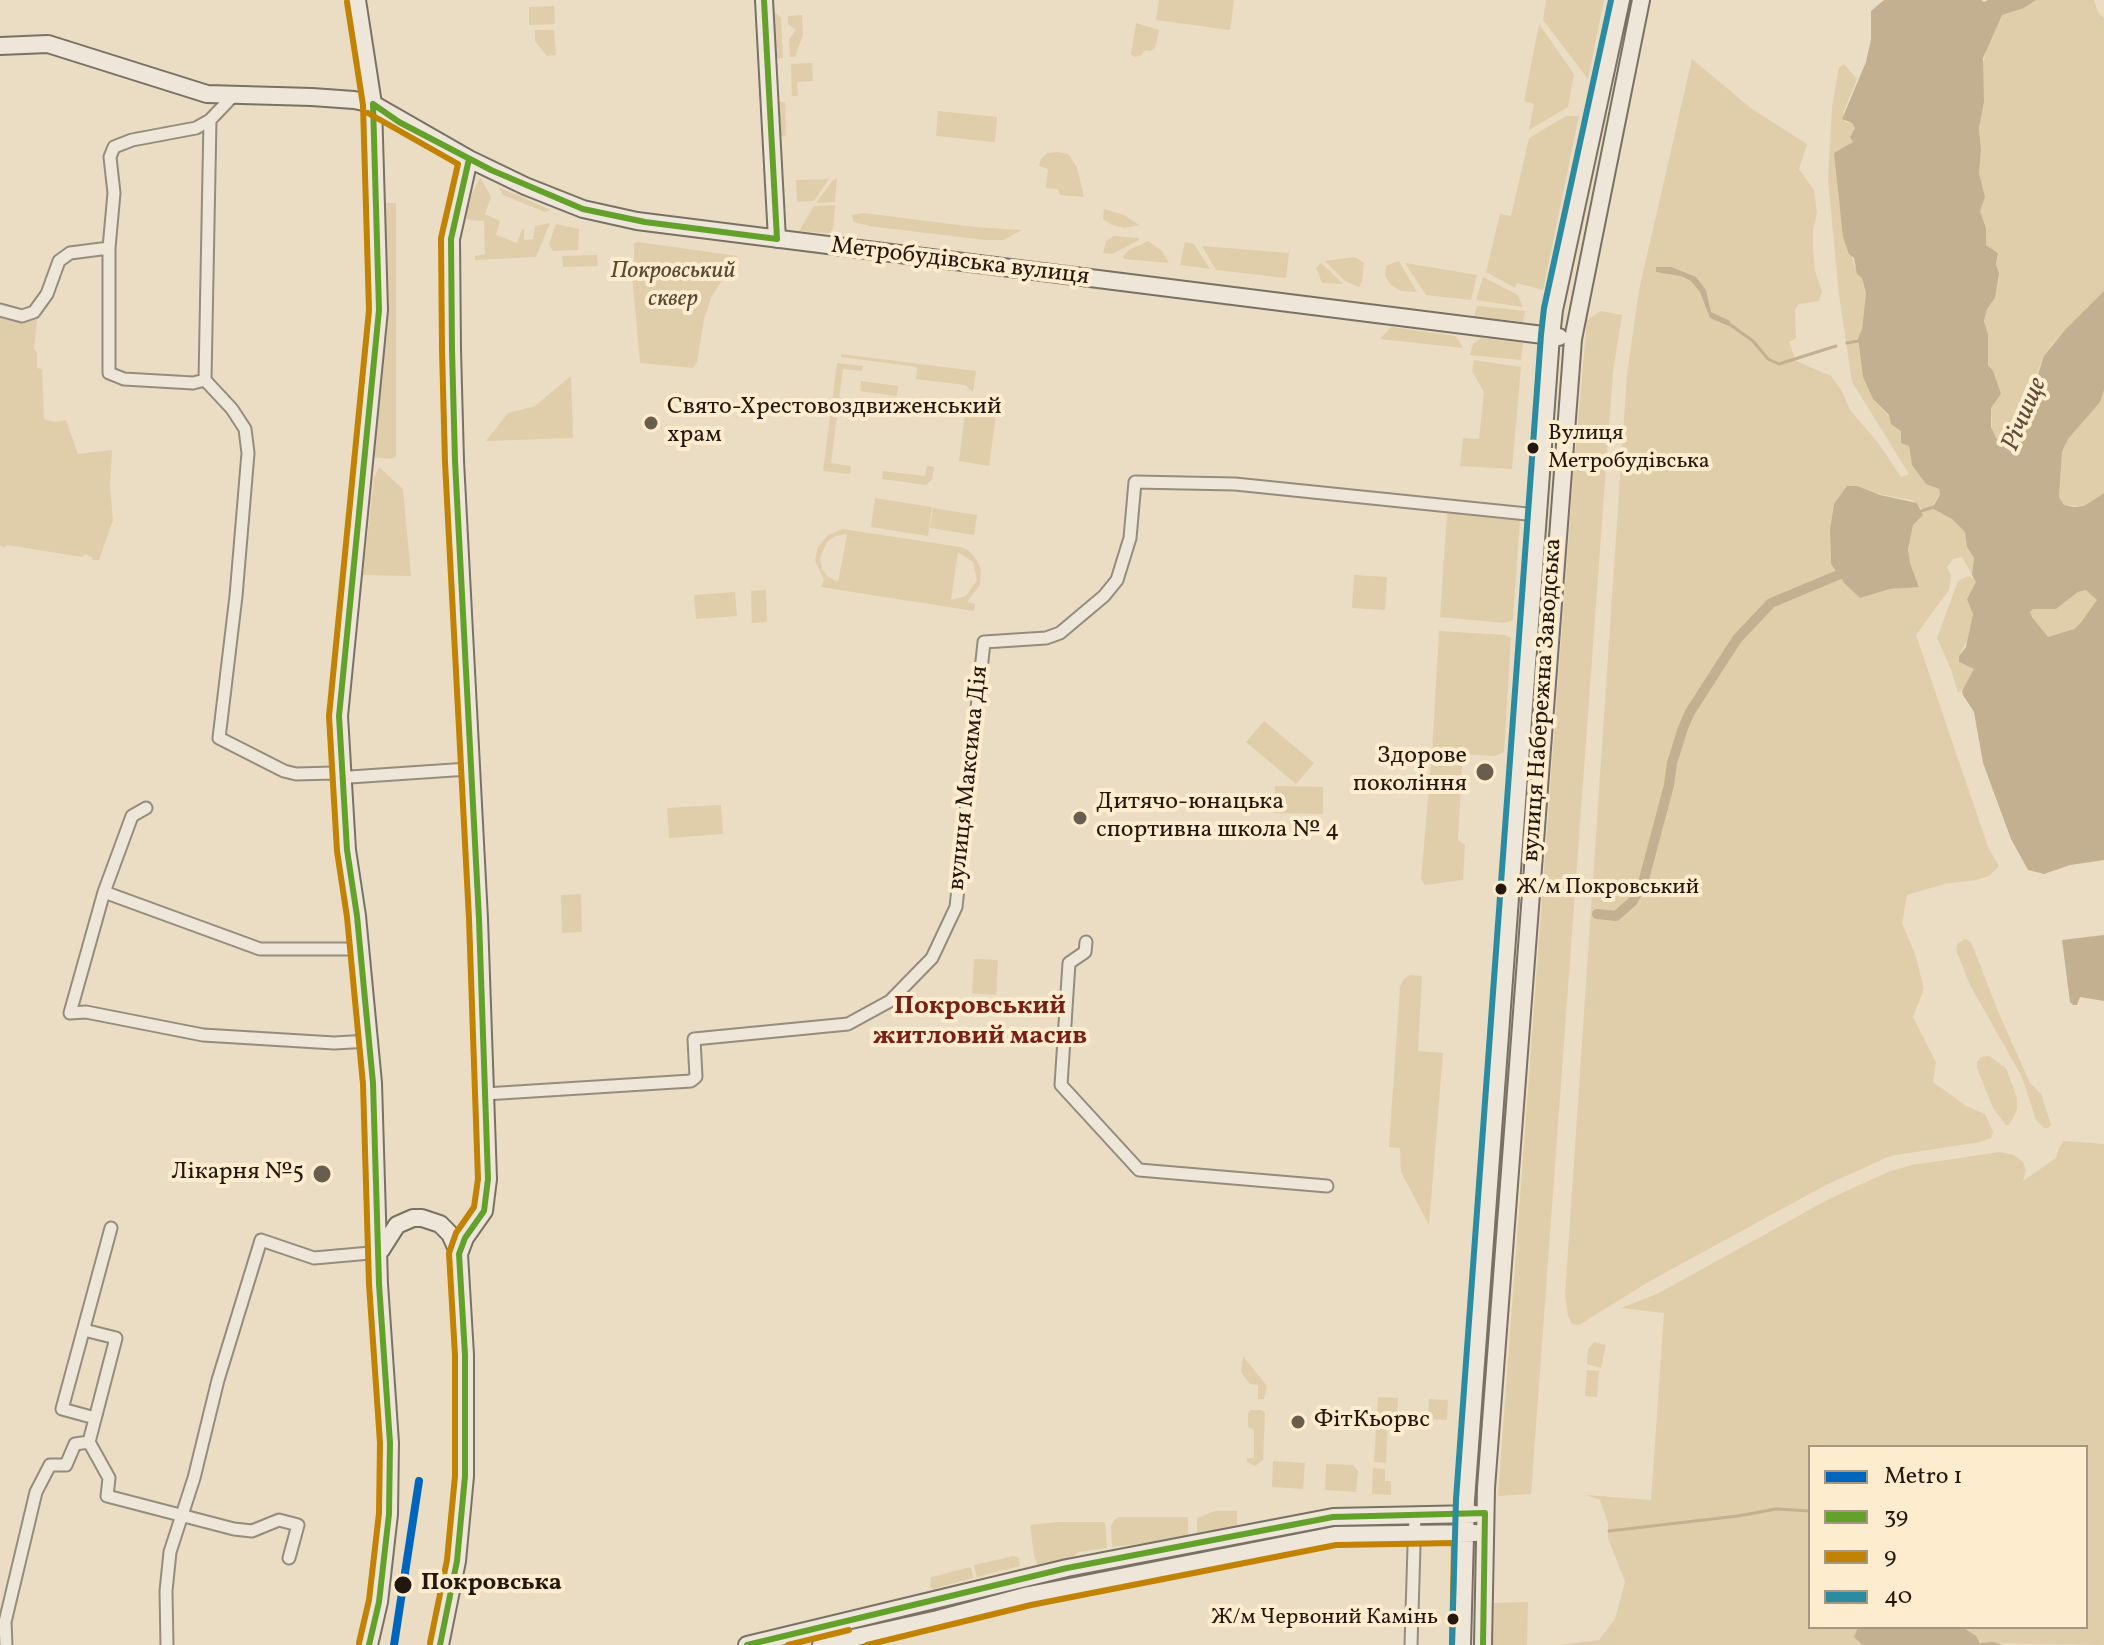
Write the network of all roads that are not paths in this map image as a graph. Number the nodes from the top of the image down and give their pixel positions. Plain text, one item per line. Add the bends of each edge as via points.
1 (357, 0) edge
2 (764, 0) edge
3 (1621, 0) edge
4 (1641, 0) edge
5 (0, 46) edge
6 (233, 96) junction
7 (373, 104) junction
8 (210, 120) junction
9 (469, 159) junction
10 (777, 239) junction
11 (109, 248) junction
12 (0, 310) edge
13 (1551, 336) junction
14 (1573, 339) junction
15 (205, 380) junction
16 (1537, 515) junction
17 (472, 772) junction
18 (341, 776) junction
19 (146, 808) dead end
20 (104, 892) junction
21 (1086, 942) dead end
22 (360, 949) junction
23 (1501, 1006) junction
24 (1522, 1008) junction
25 (370, 1041) junction
26 (485, 1094) junction
27 (1327, 1186) dead end
28 (111, 1228) dead end
29 (459, 1254) junction
30 (380, 1255) junction
31 (84, 1330) junction
32 (95, 1418) junction
33 (89, 1442) junction
34 (1485, 1513) junction
35 (1415, 1514) junction
36 (1465, 1514) junction
37 (182, 1517) junction
38 (1464, 1533) junction
39 (1484, 1533) junction
40 (1415, 1534) junction
41 (1174, 1549) junction
42 (289, 1558) dead end
43 (1176, 1567) junction
44 (983, 1588) junction
45 (987, 1606) junction
46 (6, 1645) edge
47 (167, 1645) edge
48 (369, 1645) edge
49 (440, 1645) edge
50 (747, 1645) edge
51 (821, 1645) edge
52 (1411, 1645) edge
53 (1462, 1645) edge
54 (1483, 1645) edge

1 - 7 main road
2 - 10 main road
3 - 13 main road, вулиця Набережна Заводська
4 - 14 main road, вулиця Набережна Заводська
5 - 6 main road via 48,44 207,94
6 - 7 main road
6 - 8 street
7 - 9 main road, Метробудівська вулиця
7 - 18 main road via 379,310 339,716
8 - 11 street via 114,147
8 - 15 street
9 - 10 main road, Метробудівська вулиця via 583,209
9 - 17 main road via 451,250 455,461
10 - 13 main road, Метробудівська вулиця
11 - 12 street via 70,253 59,261 34,312 22,316
11 - 15 street via 109,373 124,379
13 - 14 main road, Метробудівська вулиця
13 - 16 main road, вулиця Набережна Заводська
14 - 24 main road, вулиця Набережна Заводська
15 - 18 street via 245,429 248,453 219,738 284,771
16 - 23 main road, вулиця Набережна Заводська
16 - 26 street, вулиця Максима Дія via 1235,484 1135,482 1130,538 1117,580 1104,596 1064,630 1046,638 984,642 956,907 932,958 890,1001 848,1024 694,1039 696,1077 691,1081
17 - 18 street
17 - 26 main road
18 - 22 main road
19 - 20 street via 132,816
20 - 22 street via 260,949
20 - 25 street via 70,1013 203,1035
21 - 27 street via 1085,952 1069,963 1061,1085 1139,1170
22 - 25 main road
23 - 24 main road
23 - 36 main road, вулиця Набережна Заводська
24 - 34 main road, вулиця Набережна Заводська
25 - 30 main road
26 - 29 main road via 487,1204
28 - 31 street
29 - 30 main road via 440,1224 413,1218 397,1225
29 - 49 main road via 465,1476 457,1561
30 - 37 street via 314,1258 261,1240
30 - 48 main road via 390,1478 379,1602
31 - 32 street via 116,1338
31 - 32 street via 62,1409
32 - 33 street
33 - 37 street via 109,1478 107,1496
33 - 46 street via 75,1444 66,1465 50,1465 36,1492 5,1622
34 - 36 main road
34 - 39 main road, вулиця Набережна Заводська
35 - 36 main road
35 - 40 street
35 - 41 main road via 1333,1517
36 - 38 main road, вулиця Набережна Заводська
37 - 42 street via 252,1531 279,1520 298,1525
37 - 47 street via 170,1552
38 - 39 main road
38 - 40 main road
38 - 53 main road, вулиця Набережна Заводська
39 - 54 main road, вулиця Набережна Заводська
40 - 43 main road via 1335,1535
40 - 52 street
41 - 43 main road
41 - 44 main road
43 - 45 main road
44 - 45 main road
44 - 50 main road
45 - 51 main road

